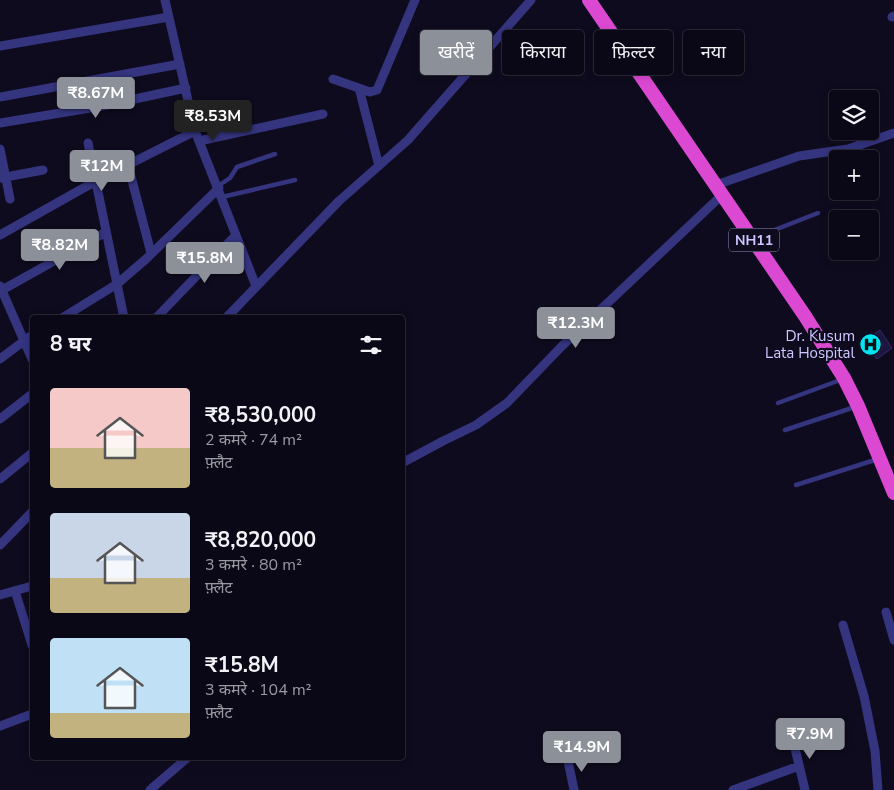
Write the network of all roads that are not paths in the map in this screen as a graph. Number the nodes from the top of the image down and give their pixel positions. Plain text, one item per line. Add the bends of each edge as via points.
1 (165, 0) edge
2 (415, 0) edge
3 (531, 0) edge
4 (590, 0) edge
5 (169, 17) junction
6 (0, 46) edge
7 (180, 64) junction
8 (333, 79) dead end
9 (186, 88) junction
10 (359, 88) junction
11 (0, 97) edge
12 (322, 114) dead end
13 (0, 123) edge
14 (195, 131) junction
15 (894, 133) edge
16 (199, 141) junction
17 (88, 143) dead end
18 (0, 148) edge
19 (275, 154) dead end
20 (128, 165) junction
21 (379, 166) junction
22 (43, 170) dead end
23 (3, 177) edge
24 (295, 180) dead end
25 (96, 181) junction
26 (719, 190) junction
27 (220, 191) junction
28 (10, 199) dead end
29 (818, 213) dead end
30 (106, 232) junction
31 (236, 234) junction
32 (0, 235) edge
33 (753, 238) junction
34 (152, 254) junction
35 (117, 284) junction
36 (256, 286) junction
37 (1, 287) edge
38 (67, 315) edge
39 (123, 315) edge
40 (159, 315) edge
41 (229, 315) edge
42 (28, 338) edge
43 (0, 359) edge
44 (844, 378) junction
45 (30, 396) edge
46 (778, 403) dead end
47 (858, 406) junction
48 (0, 419) edge
49 (785, 430) dead end
50 (30, 455) edge
51 (880, 458) junction
52 (405, 461) edge
53 (0, 479) edge
54 (796, 485) dead end
55 (894, 493) edge
56 (30, 514) edge
57 (0, 544) edge
58 (30, 587) edge
59 (15, 591) junction
60 (0, 595) edge
61 (886, 612) dead end
62 (843, 625) dead end
63 (30, 638) edge
64 (894, 640) edge
65 (30, 715) edge
66 (0, 726) edge
67 (792, 736) dead end
68 (185, 760) edge
69 (568, 761) dead end
70 (800, 766) junction
71 (150, 790) edge
72 (574, 790) edge
73 (733, 790) edge
74 (805, 790) edge
75 (878, 790) edge

1 - 5 street
2 - 10 street via 378,89 372,92
3 - 21 street via 408,140
4 - 26 highway, NH11
5 - 6 street
5 - 7 street
7 - 9 street
7 - 11 street
8 - 10 street
9 - 13 street
9 - 14 street
10 - 21 street
12 - 16 street
14 - 16 street
14 - 20 street
15 - 26 street via 848,149 799,156
16 - 27 street
17 - 25 street
18 - 23 street
19 - 27 lane via 237,167
20 - 25 street
20 - 34 street
21 - 36 street via 339,201
22 - 23 street
23 - 28 street
24 - 27 lane
25 - 30 street
25 - 32 street
26 - 33 highway, NH11
26 - 52 street via 507,403 476,425
27 - 31 street
27 - 34 street
29 - 33 lane
30 - 35 street
30 - 37 street
31 - 36 street
31 - 40 street
33 - 44 highway, NH11
34 - 35 street
35 - 38 street
35 - 39 street
36 - 41 street
37 - 42 street
42 - 43 street
44 - 46 lane
44 - 47 highway, NH11
45 - 48 street
47 - 49 lane
47 - 51 highway, NH11
50 - 53 street
51 - 54 lane
51 - 55 highway, NH11
56 - 57 street
58 - 59 street
59 - 60 street
59 - 63 street
61 - 64 street
62 - 75 street via 864,696 875,752
65 - 66 street
67 - 70 street
68 - 71 street
69 - 72 street
70 - 73 street
70 - 74 street

